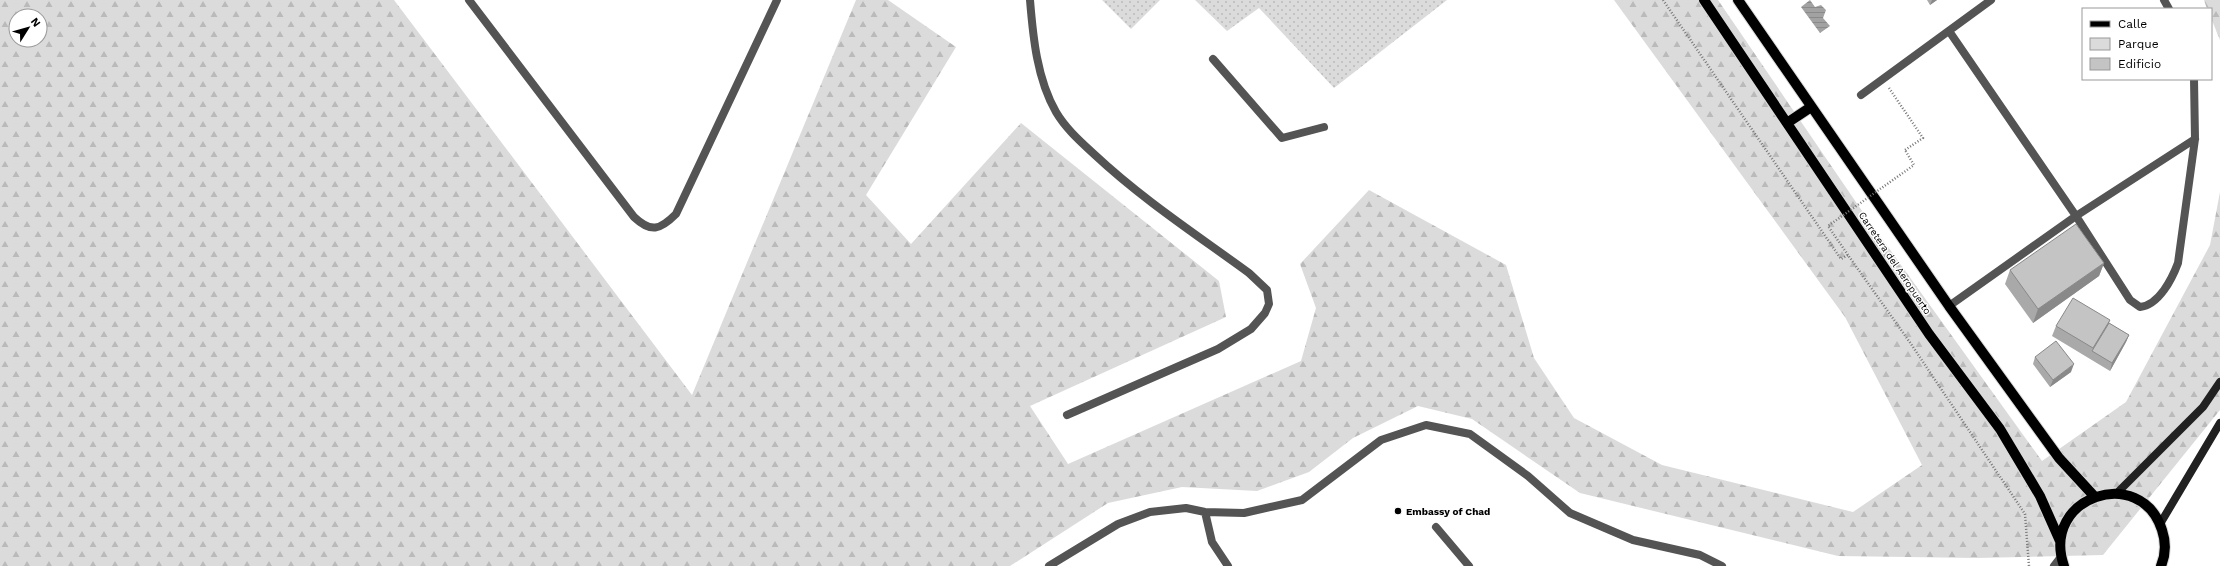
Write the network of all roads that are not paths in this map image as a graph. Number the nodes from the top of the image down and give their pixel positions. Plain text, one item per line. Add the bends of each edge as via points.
1 (469, 0) edge
2 (777, 0) edge
3 (1030, 0) edge
4 (1704, 0) edge
5 (1738, 0) edge
6 (1991, 0) edge
7 (1949, 31) junction
8 (1213, 59) dead end
9 (2194, 80) edge
10 (1861, 95) dead end
11 (1811, 107) junction
12 (1787, 123) junction
13 (1324, 127) dead end
14 (2195, 139) junction
15 (2076, 216) junction
16 (1949, 306) junction
17 (2220, 382) edge
18 (1067, 415) dead end
19 (2220, 423) edge
20 (2117, 493) junction
21 (2094, 496) junction
22 (1205, 512) junction
23 (2160, 524) junction
24 (1436, 527) dead end
25 (2060, 542) junction
26 (2062, 562) edge
27 (1049, 566) edge
28 (1228, 566) edge
29 (1469, 566) edge
30 (1722, 566) edge
31 (2054, 566) edge
32 (2161, 566) edge

1 - 2 street via 634,218 646,228 667,224 676,214
3 - 18 street via 1032,26 1044,84 1056,112 1072,133 1118,176 1249,273 1267,290 1269,304 1266,313 1251,329 1218,348
4 - 12 main road, Carretera del Aeropuerto
5 - 11 main road, Carretera del Aeropuerto
6 - 7 street
7 - 10 street
7 - 15 street
8 - 13 street via 1282,138
9 - 14 street
11 - 12 main road
11 - 16 main road, Carretera del Aeropuerto
12 - 25 main road, Carretera del Aeropuerto via 1929,334 2000,429 2040,496
14 - 15 street
14 - 15 street via 2178,263 2174,276 2166,288 2144,306 2136,305 2130,300
15 - 16 street
16 - 21 main road, Carretera del Aeropuerto via 2059,458
17 - 20 main road via 2203,407
19 - 23 main road
20 - 21 main road
20 - 23 main road via 2143,503
21 - 25 main road via 2070,514 2065,522
22 - 27 street via 1186,508 1166,509 1133,516 1093,537
22 - 28 street via 1212,542
22 - 30 street via 1244,513 1302,500 1381,440 1426,425 1470,434 1528,476 1570,513 1634,540 1700,555
23 - 32 main road via 2165,549
24 - 29 street
25 - 26 main road
26 - 31 street

